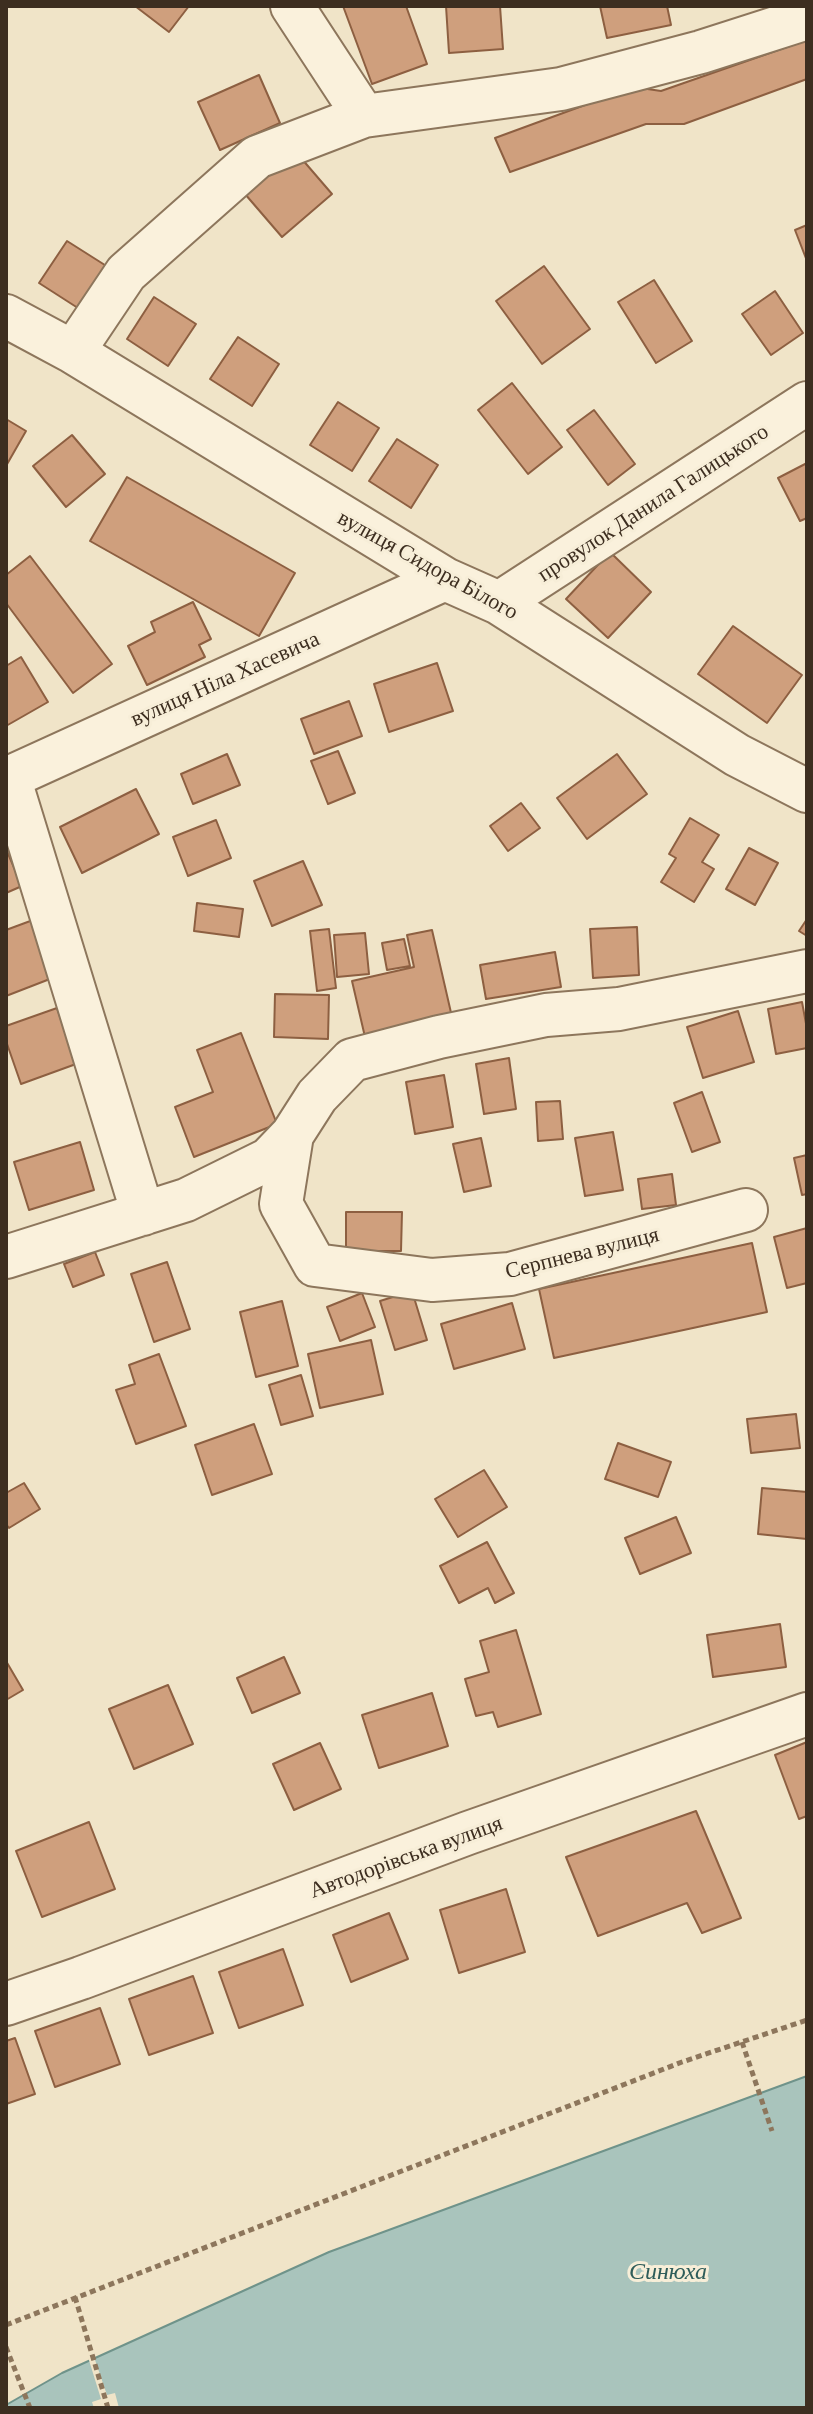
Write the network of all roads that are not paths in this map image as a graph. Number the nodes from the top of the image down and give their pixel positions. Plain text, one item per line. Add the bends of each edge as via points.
1 (292, 6) edge
2 (807, 18) edge
3 (364, 116) junction
4 (6, 316) edge
5 (73, 352) junction
6 (807, 403) edge
7 (445, 579) junction
8 (499, 603) junction
9 (8, 778) edge
10 (807, 791) edge
11 (807, 971) edge
12 (292, 1135) junction
13 (746, 1210) dead end
14 (143, 1214) junction
15 (6, 1257) edge
16 (807, 1714) edge
17 (6, 2004) edge

1 - 3 street
2 - 3 street via 561,89
3 - 5 street via 257,157 126,273
4 - 5 street, вулиця Сидора Білого
5 - 7 street, вулиця Сидора Білого
6 - 8 street, провулок Данила Галицького
7 - 8 street, вулиця Сидора Білого
7 - 9 street, вулиця Ніла Хасевича
8 - 10 street, вулиця Сидора Білого via 737,755
9 - 14 street
11 - 12 street, Серпнева вулиця via 619,1009 546,1015 352,1060 317,1096
12 - 13 street, Серпнева вулиця via 281,1204 315,1265 432,1280 510,1274
12 - 14 street, Серпнева вулиця via 269,1159 186,1200
14 - 15 street, Серпнева вулиця
16 - 17 street, Автодорівська вулиця

